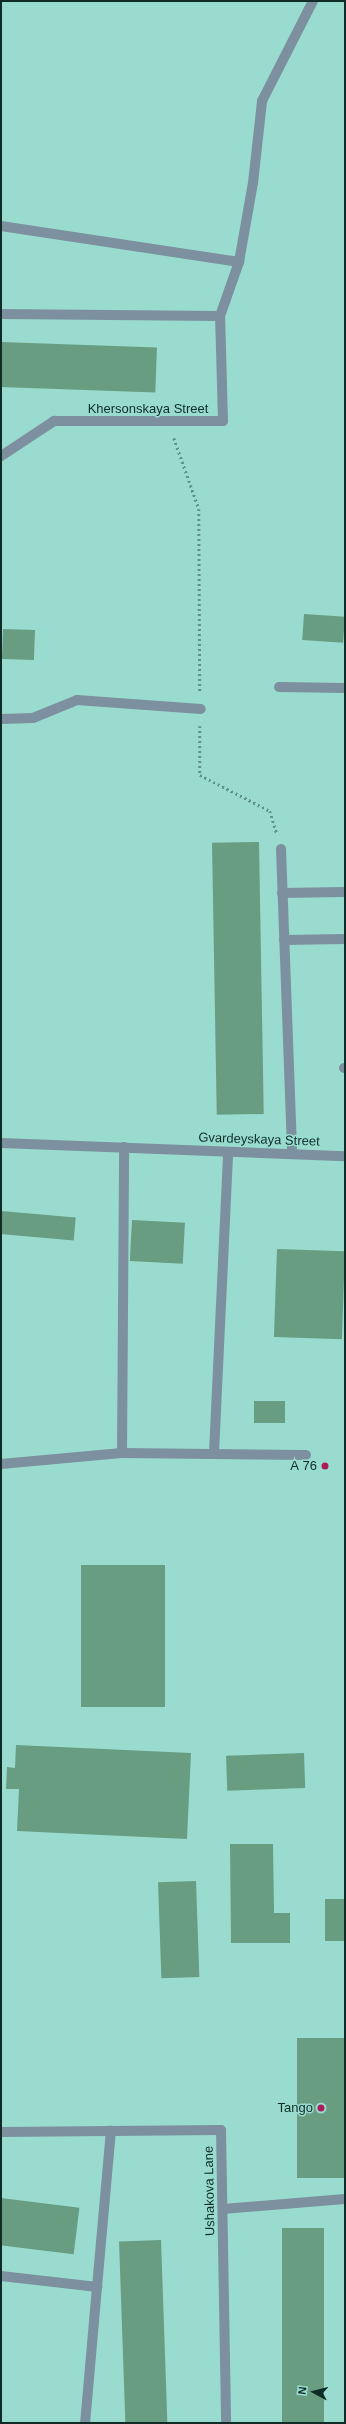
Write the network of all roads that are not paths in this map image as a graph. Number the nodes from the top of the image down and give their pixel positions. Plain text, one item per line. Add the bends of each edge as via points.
1 (313, 1) edge
2 (1, 226) edge
3 (239, 262) junction
4 (1, 314) edge
5 (220, 316) junction
6 (1, 456) edge
7 (279, 687) dead end
8 (345, 688) edge
9 (201, 709) road end
10 (1, 719) edge
11 (281, 849) road end
12 (345, 892) edge
13 (282, 893) junction
14 (345, 939) edge
15 (284, 940) junction
16 (1, 1143) edge
17 (124, 1147) junction
18 (228, 1152) junction
19 (292, 1154) junction
20 (345, 1156) edge
21 (122, 1453) junction
22 (214, 1453) junction
23 (306, 1455) dead end
24 (1, 1464) edge
25 (111, 2131) junction
26 (1, 2132) edge
27 (345, 2199) edge
28 (223, 2209) junction
29 (1, 2276) edge
30 (98, 2287) junction
31 (85, 2423) edge
32 (226, 2423) edge

1 - 3 street via 262,101 253,183
2 - 3 street
3 - 5 street
4 - 5 street
5 - 6 street, Khersonskaya Street via 223,421 170,424 54,421
7 - 8 street
9 - 10 street via 77,700 33,718
11 - 13 street
12 - 13 street
13 - 15 street
14 - 15 street
15 - 19 street
16 - 17 street, Gvardeyskaya Street
17 - 18 street, Gvardeyskaya Street
17 - 21 street
18 - 19 street, Gvardeyskaya Street
18 - 22 street
19 - 20 street, Gvardeyskaya Street
21 - 22 street
21 - 24 street
22 - 23 street
25 - 26 street, Ushakova Lane
25 - 28 street, Ushakova Lane via 221,2130
25 - 30 street
27 - 28 street
28 - 32 street, Ushakova Lane
29 - 30 street
30 - 31 street

